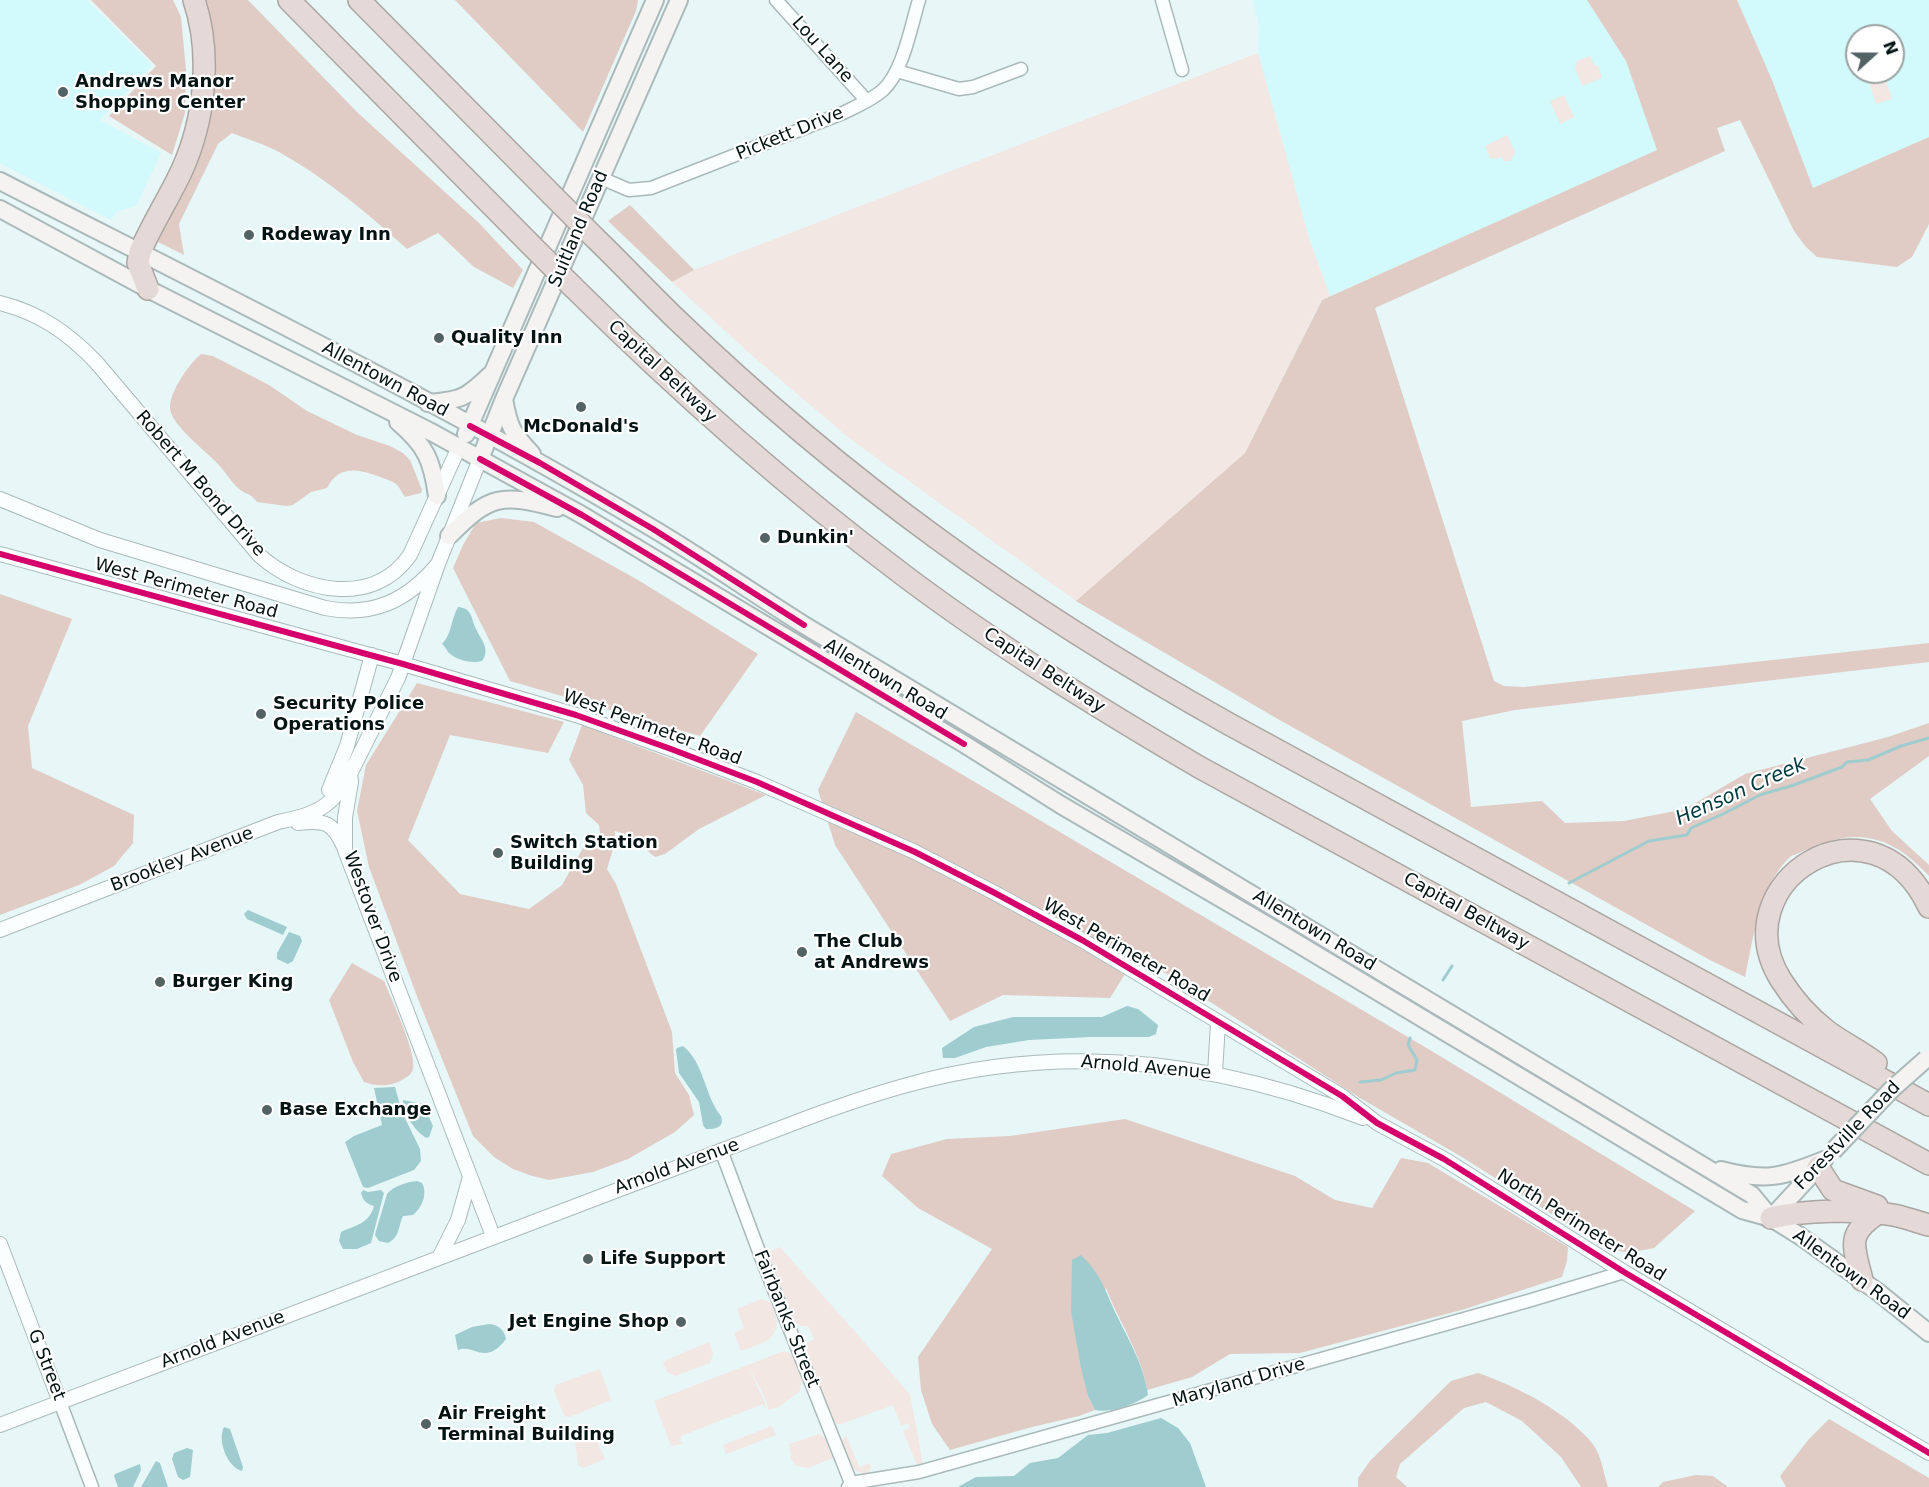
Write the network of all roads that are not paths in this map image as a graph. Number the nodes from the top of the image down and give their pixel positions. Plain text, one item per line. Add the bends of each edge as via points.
1 (194, 0) edge
2 (289, 0) edge
3 (359, 0) edge
4 (655, 0) edge
5 (679, 0) edge
6 (776, 0) edge
7 (919, 0) edge
8 (1162, 0) edge
9 (1021, 69) dead end
10 (1182, 70) dead end
11 (897, 71) junction
12 (867, 101) junction
13 (601, 178) junction
14 (0, 181) edge
15 (0, 209) edge
16 (140, 252) junction
17 (148, 289) junction
18 (0, 303) edge
19 (495, 370) junction
20 (504, 399) junction
21 (428, 403) junction
22 (380, 406) junction
23 (470, 426) junction
24 (489, 436) junction
25 (459, 447) junction
26 (480, 459) junction
27 (540, 463) junction
28 (437, 496) junction
29 (0, 499) edge
30 (582, 515) junction
31 (449, 536) junction
32 (0, 554) edge
33 (438, 564) junction
34 (804, 625) junction
35 (794, 643) junction
36 (372, 655) junction
37 (404, 664) junction
38 (350, 774) junction
39 (311, 809) junction
40 (278, 822) junction
41 (346, 829) junction
42 (345, 850) junction
43 (1929, 907) edge
44 (1285, 914) junction
45 (0, 930) edge
46 (1275, 930) junction
47 (1218, 1023) junction
48 (1927, 1058) edge
49 (1215, 1073) junction
50 (1929, 1105) edge
51 (1377, 1123) junction
52 (721, 1150) junction
53 (1825, 1159) junction
54 (1929, 1164) edge
55 (1702, 1165) junction
56 (470, 1177) junction
57 (1886, 1214) junction
58 (1771, 1218) junction
59 (1929, 1225) edge
60 (492, 1236) junction
61 (0, 1244) edge
62 (440, 1256) junction
63 (1624, 1272) junction
64 (1862, 1280) junction
65 (1929, 1333) edge
66 (60, 1402) junction
67 (0, 1425) edge
68 (1929, 1452) edge
69 (849, 1485) edge
70 (92, 1487) edge

1 - 16 highway via 203,51 198,121 183,168
2 - 54 highway, Capital Beltway, bridge via 646,359 765,465 903,575 1046,673 1209,772
3 - 50 highway, bridge via 675,318 799,429 938,539 1159,685
4 - 19 main road, Suitland Road
5 - 13 main road, Suitland Road
6 - 12 street, Lou Lane
7 - 11 street, Pickett Drive
8 - 10 street
9 - 11 street via 959,89
11 - 12 street, Pickett Drive via 884,90
12 - 13 street, Pickett Drive via 651,188 629,190
13 - 20 main road, Suitland Road
14 - 16 main road, Allentown Road
15 - 17 main road, Allentown Road
16 - 17 highway via 138,263
16 - 21 main road, Allentown Road
17 - 22 main road, Allentown Road
18 - 28 street, Robert M Bond Drive via 45,320 76,341 255,550 288,575 340,589 366,587 391,577 411,555
19 - 21 main road via 462,398
19 - 23 main road, Suitland Road
20 - 24 main road, Suitland Road
20 - 27 main road via 513,432
21 - 23 main road, Allentown Road
22 - 25 main road, Allentown Road
22 - 28 main road via 425,450
23 - 24 main road, Allentown Road
23 - 25 main road, Suitland Road
24 - 26 main road, Suitland Road
24 - 27 main road, Allentown Road
25 - 26 main road, Allentown Road
25 - 28 street, Robert M Bond Drive
26 - 30 main road, Allentown Road
26 - 31 street, Robert M Bond Drive
27 - 34 main road, Allentown Road
29 - 33 street, Robert M Bond Drive via 100,540 340,611 360,611 390,603 417,585
30 - 31 main road via 529,501 503,499 480,507
30 - 35 main road, Allentown Road
31 - 33 street, Robert M Bond Drive
32 - 36 street, West Perimeter Road
33 - 37 street, Westover Drive
34 - 35 main road
34 - 44 main road, Allentown Road
35 - 46 main road, Allentown Road
36 - 37 street, West Perimeter Road
36 - 39 street via 336,776 330,789
37 - 38 street, Westover Drive
37 - 47 street, West Perimeter Road via 671,748 836,815 1033,913
38 - 39 street, Brookley Avenue via 334,797
38 - 41 street, Westover Drive
39 - 40 street, Brookley Avenue
39 - 41 street via 328,815
40 - 42 street via 326,824 339,834
40 - 45 street, Brookley Avenue
41 - 42 street, Westover Drive
42 - 56 street, Westover Drive
43 - 50 highway via 1916,884 1894,864 1861,851 1836,851 1802,866 1783,885 1771,910 1768,938 1776,971 1801,1007
44 - 46 main road
44 - 55 main road, Allentown Road
46 - 58 main road, Allentown Road via 1742,1210
47 - 49 street
47 - 51 street, North Perimeter Road via 1342,1096
48 - 53 main road, Forestville Road, bridge
49 - 51 street, Arnold Avenue via 1309,1097
49 - 52 street, Arnold Avenue via 1095,1062 994,1067 869,1096
51 - 63 street, North Perimeter Road via 1444,1159
52 - 60 street, Arnold Avenue
52 - 69 street, Fairbanks Street
53 - 55 main road via 1766,1178
53 - 57 highway via 1833,1190
53 - 58 main road, Forestville Road
55 - 58 main road, Allentown Road via 1752,1195
56 - 60 street, Westover Drive
56 - 62 street via 458,1220
57 - 58 highway via 1800,1213
57 - 59 highway
57 - 64 highway via 1862,1224 1854,1240
58 - 64 main road, Allentown Road
60 - 62 street, Arnold Avenue
61 - 66 street, G Street
62 - 66 street, Arnold Avenue
63 - 68 street, North Perimeter Road
63 - 69 street, Maryland Drive via 919,1472
64 - 65 main road, Allentown Road
66 - 67 street, Arnold Avenue
66 - 70 street, G Street

